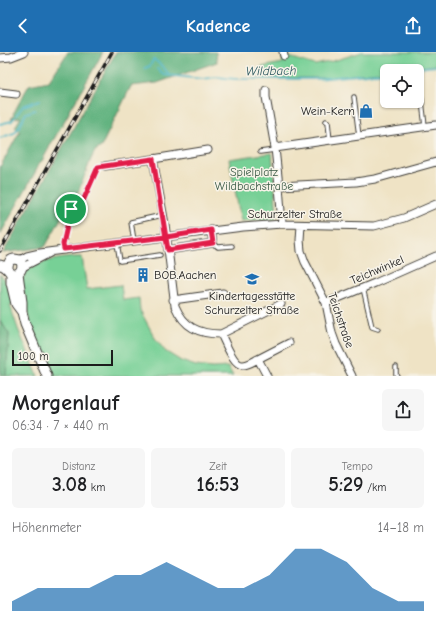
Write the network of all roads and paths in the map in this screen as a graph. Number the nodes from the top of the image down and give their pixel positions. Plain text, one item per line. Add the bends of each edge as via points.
1 (24, 52) edge
2 (0, 58) edge
3 (266, 90) dead end
4 (0, 92) edge
5 (16, 94) dead end
6 (354, 97) dead end
7 (422, 108) edge
8 (326, 121) dead end
9 (436, 125) edge
10 (425, 126) junction
11 (359, 137) junction
12 (330, 141) junction
13 (275, 149) junction
14 (208, 150) dead end
15 (260, 152) dead end
16 (153, 159) junction
17 (436, 162) edge
18 (105, 166) joint
19 (279, 186) junction
20 (436, 204) edge
21 (163, 215) junction
22 (282, 224) junction
23 (301, 225) junction
24 (211, 230) junction
25 (166, 237) junction
26 (134, 241) junction
27 (117, 243) junction
28 (213, 243) junction
29 (232, 246) dead end
30 (64, 249) junction
31 (168, 250) junction
32 (160, 255) dead end
33 (436, 256) edge
34 (0, 259) edge
35 (13, 267) edge
36 (363, 288) junction
37 (223, 293) dead end
38 (173, 300) junction
39 (326, 303) junction
40 (280, 304) dead end
41 (378, 330) dead end
42 (221, 334) junction
43 (289, 343) dead end
44 (258, 359) junction
45 (396, 367) dead end
46 (47, 376) edge
47 (267, 376) edge
48 (352, 376) edge
49 (397, 376) edge

1 - 2 street
3 - 13 street
4 - 5 street
6 - 11 lane
7 - 10 lane
8 - 12 lane
9 - 10 street
10 - 11 street
11 - 12 street
12 - 13 street
13 - 15 lane
13 - 19 street
14 - 16 street
16 - 18 street
16 - 21 street
17 - 19 street via 356,182
18 - 30 lane via 98,167 83,201 71,209
19 - 22 street
20 - 23 street, Schurzelter Straße via 404,218 374,226
21 - 25 street
21 - 26 lane via 131,222
22 - 23 street, Schurzelter Straße
22 - 24 street, Schurzelter Straße
23 - 39 street, Teichstraße via 303,257
24 - 25 street, Schurzelter Straße
24 - 28 street
25 - 26 street, Schurzelter Straße
25 - 31 street
26 - 27 street, Schurzelter Straße
27 - 30 street, Schurzelter Straße
27 - 32 lane via 120,261
28 - 29 lane via 218,247
28 - 31 street
30 - 35 street, Schurzelter Straße via 34,254
31 - 38 street
33 - 36 street, Teichwinkel
34 - 35 street
35 - 46 street via 19,281 25,324
36 - 39 street, Teichwinkel
36 - 41 lane via 372,327
37 - 38 street
38 - 42 street via 178,313 188,325 207,333
39 - 48 street, Teichstraße via 332,333
40 - 42 street
42 - 44 street via 235,362 245,365
43 - 44 street
44 - 47 street
45 - 49 lane

